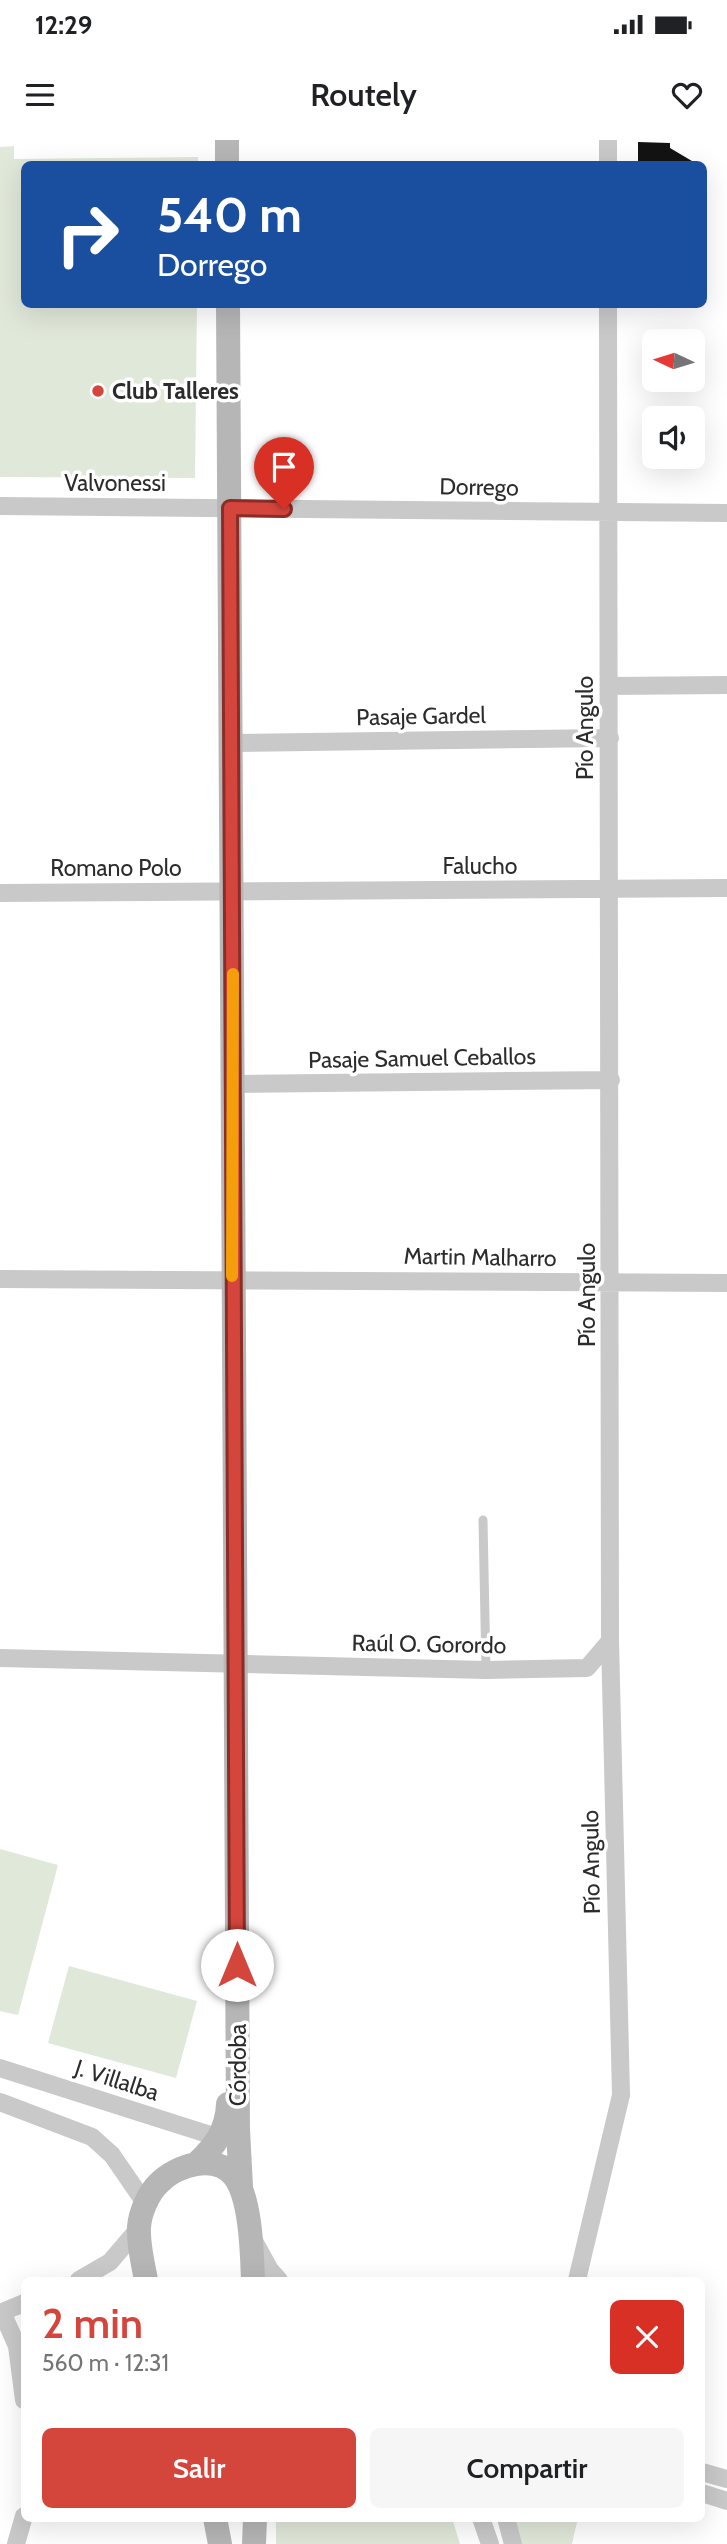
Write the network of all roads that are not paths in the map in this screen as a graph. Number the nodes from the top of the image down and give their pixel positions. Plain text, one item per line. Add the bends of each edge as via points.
1 (217, 140) edge
2 (227, 140) edge
3 (608, 140) edge
4 (217, 161) edge
5 (227, 161) edge
6 (608, 161) edge
7 (217, 308) edge
8 (228, 308) edge
9 (608, 308) edge
10 (0, 506) edge
11 (223, 508) junction
12 (609, 513) junction
13 (727, 513) edge
14 (727, 685) edge
15 (609, 686) junction
16 (610, 738) junction
17 (232, 743) junction
18 (727, 888) edge
19 (610, 889) junction
20 (226, 892) junction
21 (0, 893) edge
22 (611, 1080) junction
23 (233, 1084) junction
24 (0, 1279) edge
25 (227, 1279) junction
26 (612, 1283) junction
27 (727, 1283) edge
28 (483, 1520) dead end
29 (610, 1641) junction
30 (0, 1658) edge
31 (229, 1663) junction
32 (486, 1670) junction
33 (0, 2068) edge
34 (0, 2102) edge
35 (220, 2138) junction
36 (197, 2163) junction
37 (241, 2187) junction
38 (145, 2203) junction
39 (139, 2228) junction
40 (251, 2237) junction
41 (84, 2277) edge
42 (146, 2277) edge
43 (254, 2277) edge
44 (276, 2277) edge
45 (579, 2277) edge
46 (21, 2304) edge
47 (1, 2313) edge
48 (14, 2347) edge
49 (21, 2384) edge
50 (705, 2473) edge
51 (727, 2479) edge
52 (705, 2495) edge
53 (727, 2501) edge
54 (22, 2522) edge
55 (216, 2522) edge
56 (255, 2522) edge
57 (482, 2522) edge
58 (507, 2522) edge
59 (16, 2544) edge
60 (220, 2544) edge
61 (254, 2544) edge
62 (490, 2544) edge
63 (513, 2544) edge

1 - 4 street
2 - 5 street
3 - 6 street
7 - 11 street, Córdoba
8 - 11 street, Córdoba
9 - 12 street, Pío Angulo
10 - 11 street, Valvonessi
11 - 12 street, Dorrego
11 - 17 street, Córdoba
11 - 20 street, Córdoba
12 - 13 street, Dorrego
12 - 15 street, Pío Angulo
14 - 15 street
15 - 16 street, Pío Angulo
16 - 17 street, Pasaje Gardel
16 - 19 street, Pío Angulo
17 - 20 street, Córdoba
18 - 19 street, Falucho
19 - 20 street, Falucho
19 - 22 street, Pío Angulo
20 - 21 street, Romano Polo
20 - 23 street, Córdoba
20 - 25 street, Córdoba
22 - 23 street, Pasaje Samuel Ceballos
22 - 26 street, Pío Angulo
23 - 25 street, Córdoba
24 - 25 street, Martin Malharro
25 - 26 street, Martin Malharro
25 - 31 street, Córdoba
26 - 27 street, Martin Malharro
26 - 29 street, Pío Angulo
28 - 32 lane
29 - 32 street, Raúl O. Gorordo via 587,1668
29 - 45 street, Pío Angulo via 621,2095
30 - 31 street, Raúl O. Gorordo
31 - 32 street, Raúl O. Gorordo
31 - 35 street, Córdoba via 228,2104
31 - 37 street, Córdoba
33 - 35 street, J. Villalba
34 - 38 street via 92,2137
35 - 36 street, Córdoba
36 - 37 street via 225,2169
36 - 38 street via 157,2184
37 - 40 street, Córdoba
38 - 39 street
39 - 41 street via 110,2262
39 - 42 street
40 - 43 street, Córdoba
40 - 44 street
46 - 47 street
47 - 48 street
48 - 49 street
50 - 51 street
52 - 53 street
54 - 59 street
55 - 60 street
56 - 61 street
57 - 62 street
58 - 63 street

